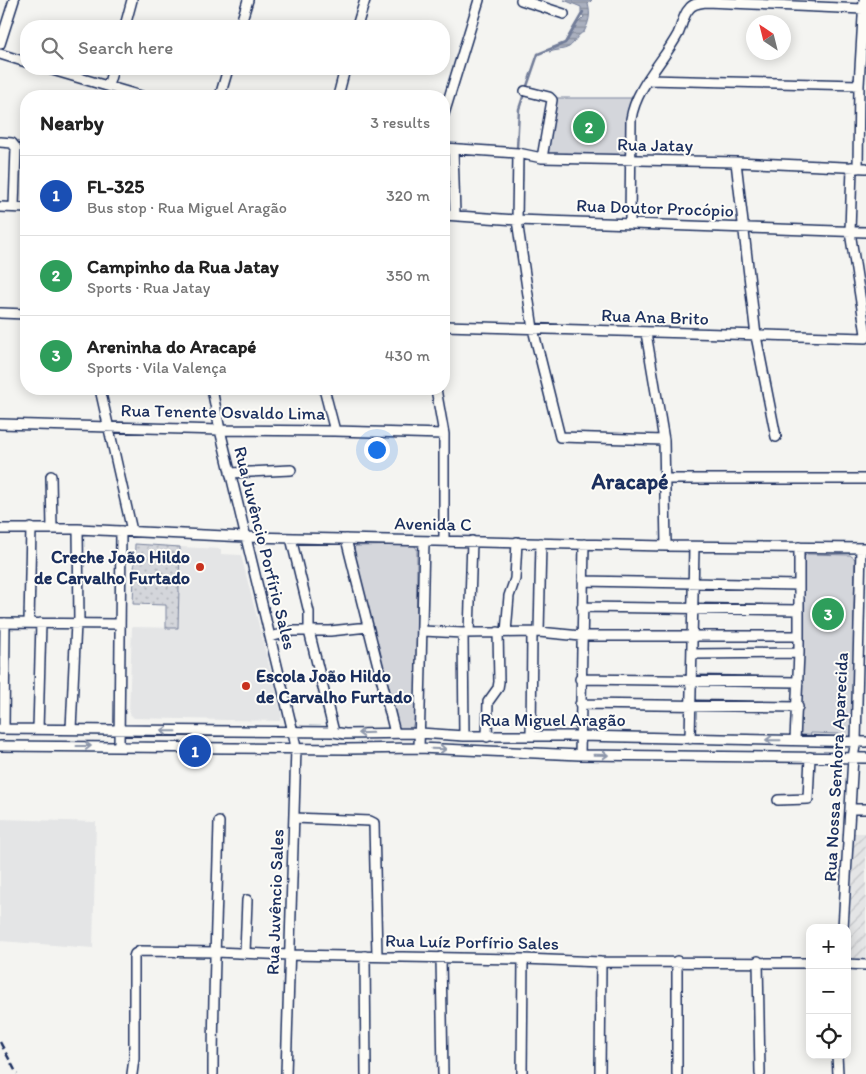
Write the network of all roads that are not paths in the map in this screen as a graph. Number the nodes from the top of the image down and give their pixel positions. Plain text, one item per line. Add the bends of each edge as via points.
1 (14, 0) edge
2 (132, 0) edge
3 (248, 0) edge
4 (365, 0) edge
5 (479, 0) edge
6 (521, 0) edge
7 (863, 5) edge
8 (564, 14) dead end
9 (127, 20) edge
10 (242, 20) edge
11 (359, 20) edge
12 (0, 44) edge
13 (0, 54) edge
14 (20, 60) edge
15 (70, 75) edge
16 (111, 75) edge
17 (226, 75) edge
18 (344, 75) edge
19 (649, 80) junction
20 (859, 85) junction
21 (108, 86) junction
22 (122, 90) edge
23 (222, 90) edge
24 (340, 90) edge
25 (525, 91) dead end
26 (450, 94) edge
27 (0, 142) edge
28 (450, 149) edge
29 (518, 153) junction
30 (542, 158) junction
31 (630, 161) junction
32 (736, 162) junction
33 (450, 166) edge
34 (858, 168) edge
35 (0, 207) edge
36 (14, 207) junction
37 (20, 208) edge
38 (450, 215) edge
39 (456, 215) junction
40 (517, 220) junction
41 (630, 224) junction
42 (743, 227) junction
43 (850, 232) junction
44 (866, 232) edge
45 (0, 313) edge
46 (20, 314) edge
47 (450, 326) edge
48 (533, 329) junction
49 (646, 333) junction
50 (866, 334) edge
51 (756, 336) junction
52 (866, 338) edge
53 (101, 395) edge
54 (213, 395) edge
55 (326, 395) edge
56 (437, 395) edge
57 (0, 424) edge
58 (107, 426) junction
59 (220, 430) junction
60 (335, 430) junction
61 (444, 434) junction
62 (776, 437) dead end
63 (664, 440) junction
64 (291, 470) dead end
65 (230, 473) junction
66 (51, 476) dead end
67 (666, 479) junction
68 (866, 479) edge
69 (0, 528) edge
70 (31, 528) junction
71 (52, 529) junction
72 (78, 529) junction
73 (121, 531) junction
74 (132, 532) junction
75 (246, 537) junction
76 (291, 538) junction
77 (346, 539) junction
78 (424, 541) junction
79 (444, 541) junction
80 (472, 541) junction
81 (517, 542) junction
82 (541, 543) junction
83 (584, 544) junction
84 (666, 546) junction
85 (694, 547) junction
86 (799, 547) junction
87 (863, 548) edge
88 (583, 581) junction
89 (694, 582) junction
90 (799, 585) junction
91 (582, 607) junction
92 (693, 607) junction
93 (799, 610) junction
94 (28, 622) junction
95 (2, 623) edge
96 (41, 623) junction
97 (78, 623) junction
98 (120, 624) junction
99 (368, 627) junction
100 (310, 630) junction
101 (423, 631) junction
102 (502, 632) junction
103 (535, 632) junction
104 (466, 633) junction
105 (581, 636) junction
106 (692, 636) junction
107 (798, 636) junction
108 (270, 637) junction
109 (799, 653) junction
110 (692, 654) junction
111 (580, 679) junction
112 (692, 681) junction
113 (798, 682) junction
114 (580, 704) junction
115 (690, 706) junction
116 (798, 707) junction
117 (2, 729) edge
118 (38, 729) junction
119 (67, 729) junction
120 (119, 730) junction
121 (249, 732) junction
122 (293, 732) junction
123 (334, 732) junction
124 (395, 732) junction
125 (420, 733) junction
126 (345, 734) junction
127 (464, 736) junction
128 (531, 736) junction
129 (580, 736) junction
130 (487, 737) junction
131 (690, 739) junction
132 (795, 740) junction
133 (861, 741) edge
134 (0, 746) edge
135 (64, 746) junction
136 (119, 746) junction
137 (249, 748) junction
138 (296, 748) junction
139 (419, 748) junction
140 (347, 749) junction
141 (580, 755) junction
142 (810, 757) junction
143 (853, 757) junction
144 (866, 758) edge
145 (778, 800) dead end
146 (850, 809) junction
147 (866, 809) edge
148 (294, 818) junction
149 (219, 822) dead end
150 (247, 900) dead end
151 (843, 924) edge
152 (216, 952) junction
153 (245, 953) junction
154 (289, 955) junction
155 (365, 956) junction
156 (377, 956) junction
157 (441, 957) junction
158 (523, 959) junction
159 (677, 961) junction
160 (601, 962) junction
161 (758, 962) junction
162 (806, 963) edge
163 (851, 964) edge
164 (866, 965) edge
165 (134, 1059) junction
166 (837, 1059) edge
167 (132, 1074) edge
168 (138, 1074) edge
169 (212, 1074) edge
170 (286, 1074) edge
171 (366, 1074) edge
172 (443, 1074) edge
173 (522, 1074) edge
174 (600, 1074) edge
175 (677, 1074) edge
176 (760, 1074) edge
177 (838, 1074) edge

1 - 12 street
2 - 9 street
3 - 10 street
4 - 11 street
5 - 26 street
6 - 8 street
7 - 19 street via 697,3 690,6 680,30
7 - 20 street
13 - 14 street
15 - 21 street
16 - 21 street
17 - 23 street
18 - 24 street
19 - 20 street
19 - 31 street via 633,105
20 - 34 street
21 - 22 street
25 - 30 street via 552,100
27 - 36 street via 12,143 16,148
28 - 29 street, Rua Jatay
29 - 30 street, Rua Jatay
29 - 40 street
30 - 31 street, Rua Jatay
31 - 32 street, Rua Jatay
31 - 41 street
32 - 34 street, Rua Jatay
32 - 42 street
33 - 39 street
34 - 43 street
35 - 36 street
36 - 37 street
38 - 39 street, Rua Doutor Procópio
39 - 40 street, Rua Doutor Procópio
40 - 41 street, Rua Doutor Procópio
40 - 48 street
41 - 42 street, Rua Doutor Procópio
42 - 43 street, Rua Doutor Procópio
42 - 51 street
43 - 44 street, Rua Doutor Procópio
43 - 50 street
45 - 46 street
47 - 48 street, Rua Ana Brito
48 - 49 street, Rua Ana Brito
48 - 63 street via 560,437
49 - 51 street, Rua Ana Brito
49 - 63 street
51 - 52 street, Rua Ana Brito
51 - 62 street
53 - 58 street
54 - 59 street, Rua Juvêncio Porfírio Sales
55 - 60 street
56 - 61 street
57 - 58 street, Rua Tenente Osvaldo Lima
58 - 59 street, Rua Tenente Osvaldo Lima
58 - 74 street
59 - 60 street, Rua Tenente Osvaldo Lima
59 - 65 street, Rua Juvêncio Porfírio Sales
60 - 61 street, Rua Tenente Osvaldo Lima
61 - 79 street
63 - 67 street
64 - 65 street
65 - 75 street, Rua Juvêncio Porfírio Sales
66 - 71 street
67 - 68 street
67 - 84 street
69 - 70 street, Avenida C
70 - 71 street, Avenida C
70 - 94 street
71 - 72 street, Avenida C
72 - 73 street, Avenida C
72 - 97 street
73 - 74 street, Avenida C
73 - 98 street
74 - 75 street, Avenida C
75 - 76 street, Avenida C
75 - 108 street, Rua Juvêncio Porfírio Sales
76 - 77 street, Avenida C
76 - 100 street via 309,612
77 - 78 street, Avenida C
77 - 99 street
78 - 79 street, Avenida C
78 - 101 street
79 - 80 street, Avenida C
80 - 81 street, Avenida C
80 - 104 street
81 - 82 street, Avenida C
81 - 102 street via 515,579
82 - 83 street, Avenida C
82 - 103 street
83 - 84 street, Avenida C
83 - 88 street
84 - 85 street, Avenida C
85 - 86 street, Avenida C
85 - 89 street
86 - 87 street, Avenida C
86 - 90 street
87 - 133 street, Rua Nossa Senhora Aparecida
88 - 89 street
88 - 91 street
89 - 90 street
89 - 92 street
90 - 93 street
91 - 92 street
91 - 105 street
92 - 93 street
92 - 106 street
93 - 107 street
94 - 95 street
94 - 96 street
95 - 117 street
96 - 97 street
96 - 118 street
97 - 98 street
97 - 119 street
98 - 120 street
99 - 100 street
99 - 124 street
100 - 108 street
100 - 123 street
101 - 104 street
101 - 125 street
102 - 103 street
102 - 104 street
102 - 130 street via 499,682 488,702
103 - 105 street
103 - 128 street
104 - 127 street
105 - 106 street
105 - 111 street
106 - 107 street
106 - 110 street
107 - 109 street
108 - 122 street, Rua Juvêncio Porfírio Sales
109 - 110 street
109 - 113 street
110 - 112 street
111 - 112 street
111 - 114 street
112 - 113 street
112 - 115 street
113 - 116 street
114 - 115 street
114 - 129 street
115 - 116 street
115 - 131 street
116 - 132 street
117 - 118 street, Rua Miguel Aragão
118 - 119 street, Rua Miguel Aragão
119 - 120 street, Rua Miguel Aragão
119 - 135 street
121 -> 120 street, Rua Miguel Aragão
120 - 136 street
121 - 122 street, Rua Miguel Aragão
121 - 137 street
122 - 123 street, Rua Miguel Aragão
122 - 138 street, Rua Juvêncio Sales
123 - 126 street, Rua Miguel Aragão
124 - 125 street, Rua Miguel Aragão
124 -> 126 street, Rua Miguel Aragão
125 - 127 street, Rua Miguel Aragão
125 - 139 street
126 - 140 street
127 - 130 street, Rua Miguel Aragão
128 - 129 street, Rua Miguel Aragão
128 - 130 street, Rua Miguel Aragão
129 - 131 street, Rua Miguel Aragão
129 - 141 street
132 -> 131 street, Rua Miguel Aragão
132 - 133 street, Rua Miguel Aragão
133 - 143 street, Rua Nossa Senhora Aparecida
134 - 135 street, Rua Miguel Aragão
135 -> 136 street, Rua Miguel Aragão
136 - 137 street, Rua Miguel Aragão
137 - 138 street, Rua Miguel Aragão
138 - 140 street, Rua Miguel Aragão
138 - 148 street, Rua Juvêncio Sales
139 - 140 street, Rua Miguel Aragão
139 -> 141 street, Rua Miguel Aragão
141 -> 142 street, Rua Miguel Aragão
142 - 143 street, Rua Miguel Aragão
142 - 145 street via 808,799
143 - 144 street, Rua Miguel Aragão
143 - 146 street, Rua Nossa Senhora Aparecida
146 - 147 street
146 - 151 street, Rua Nossa Senhora Aparecida
148 - 154 street, Rua Juvêncio Sales
148 - 156 street via 374,823
149 - 152 street
150 - 153 street
152 - 153 street, Rua Luíz Porfírio Sales
152 - 165 street, Rua Luíz Porfírio Sales via 140,951 135,954
152 - 169 street
153 - 154 street, Rua Luíz Porfírio Sales
154 - 155 street, Rua Luíz Porfírio Sales
154 - 170 street, Rua Juvêncio Sales
155 - 156 street, Rua Luíz Porfírio Sales
155 - 171 street
156 - 157 street, Rua Luíz Porfírio Sales
157 - 158 street, Rua Luíz Porfírio Sales
157 - 172 street
158 - 160 street, Rua Luíz Porfírio Sales
158 - 173 street
159 - 160 street, Rua Luíz Porfírio Sales
159 - 161 street, Rua Luíz Porfírio Sales
159 - 175 street
160 - 174 street
161 - 162 street, Rua Luíz Porfírio Sales
161 - 176 street
163 - 164 street
165 - 167 street
165 - 168 street
166 - 177 street

